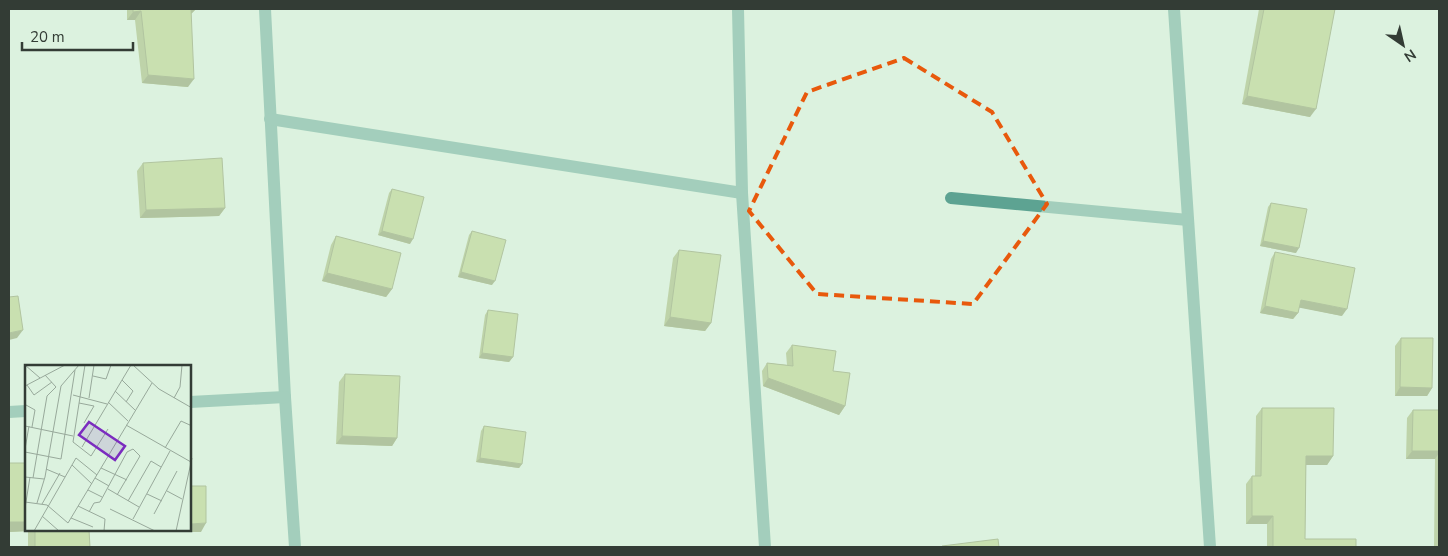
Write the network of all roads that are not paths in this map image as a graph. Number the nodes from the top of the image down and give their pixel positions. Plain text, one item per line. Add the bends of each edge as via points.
1 (265, 9) edge
2 (738, 9) edge
3 (1174, 9) edge
4 (270, 119) junction
5 (742, 193) junction
6 (951, 198) dead end
7 (1188, 220) junction
8 (285, 397) junction
9 (191, 402) edge
10 (25, 411) edge
11 (9, 412) edge
12 (295, 547) edge
13 (764, 547) edge
14 (1210, 547) edge

1 - 4 street
2 - 5 street
3 - 7 street
4 - 5 street
4 - 8 street
5 - 13 street
6 - 7 street
7 - 14 street
8 - 9 street
8 - 12 street
10 - 11 street

